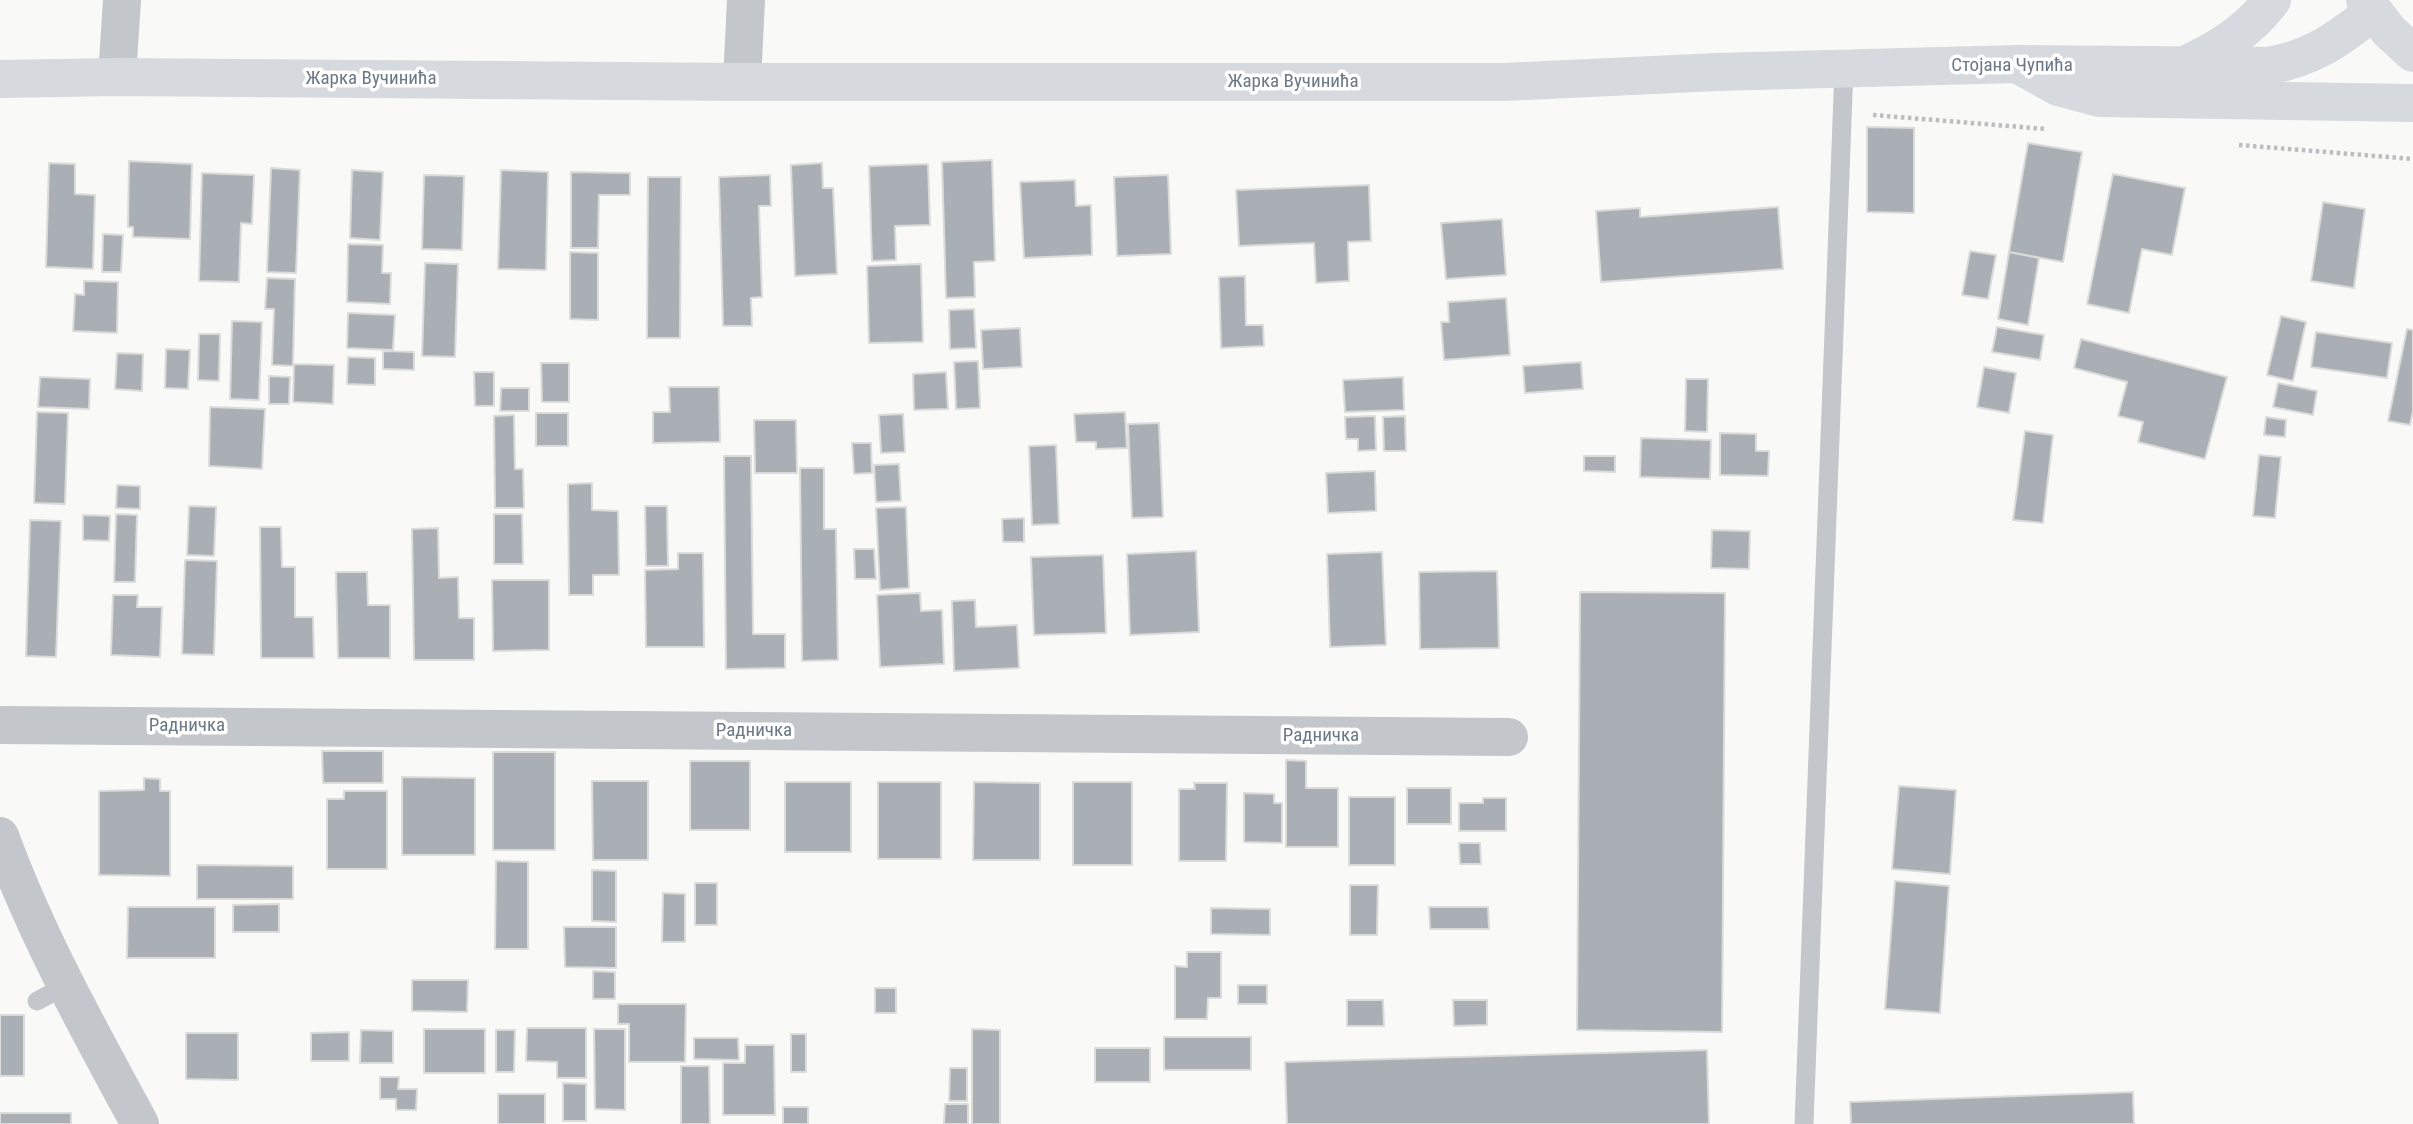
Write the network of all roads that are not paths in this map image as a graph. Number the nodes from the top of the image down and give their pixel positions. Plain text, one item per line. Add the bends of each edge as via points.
1 (122, 0) edge
2 (746, 0) edge
3 (2272, 0) edge
4 (2369, 6) edge
5 (2413, 53) edge
6 (2017, 64) junction
7 (2180, 67) junction
8 (1844, 68) junction
9 (117, 77) junction
10 (0, 79) edge
11 (741, 82) junction
12 (2413, 103) edge
13 (0, 725) edge
14 (1509, 737) dead end
15 (0, 836) edge
16 (140, 1124) edge
17 (1804, 1124) edge

1 - 9 street
2 - 11 street
3 - 7 street via 2218,49
4 - 5 street
4 - 7 street, Стојана Чупића via 2339,38 2293,62
6 - 7 street, Стојана Чупића
6 - 8 street, Стојана Чупића
6 - 12 street via 2058,86 2099,98
8 - 11 street, Жарка Вучинића via 1504,82
8 - 17 lane
9 - 10 street, Жарка Вучинића
9 - 11 street, Жарка Вучинића
13 - 14 street, Радничка
15 - 16 street via 51,993

